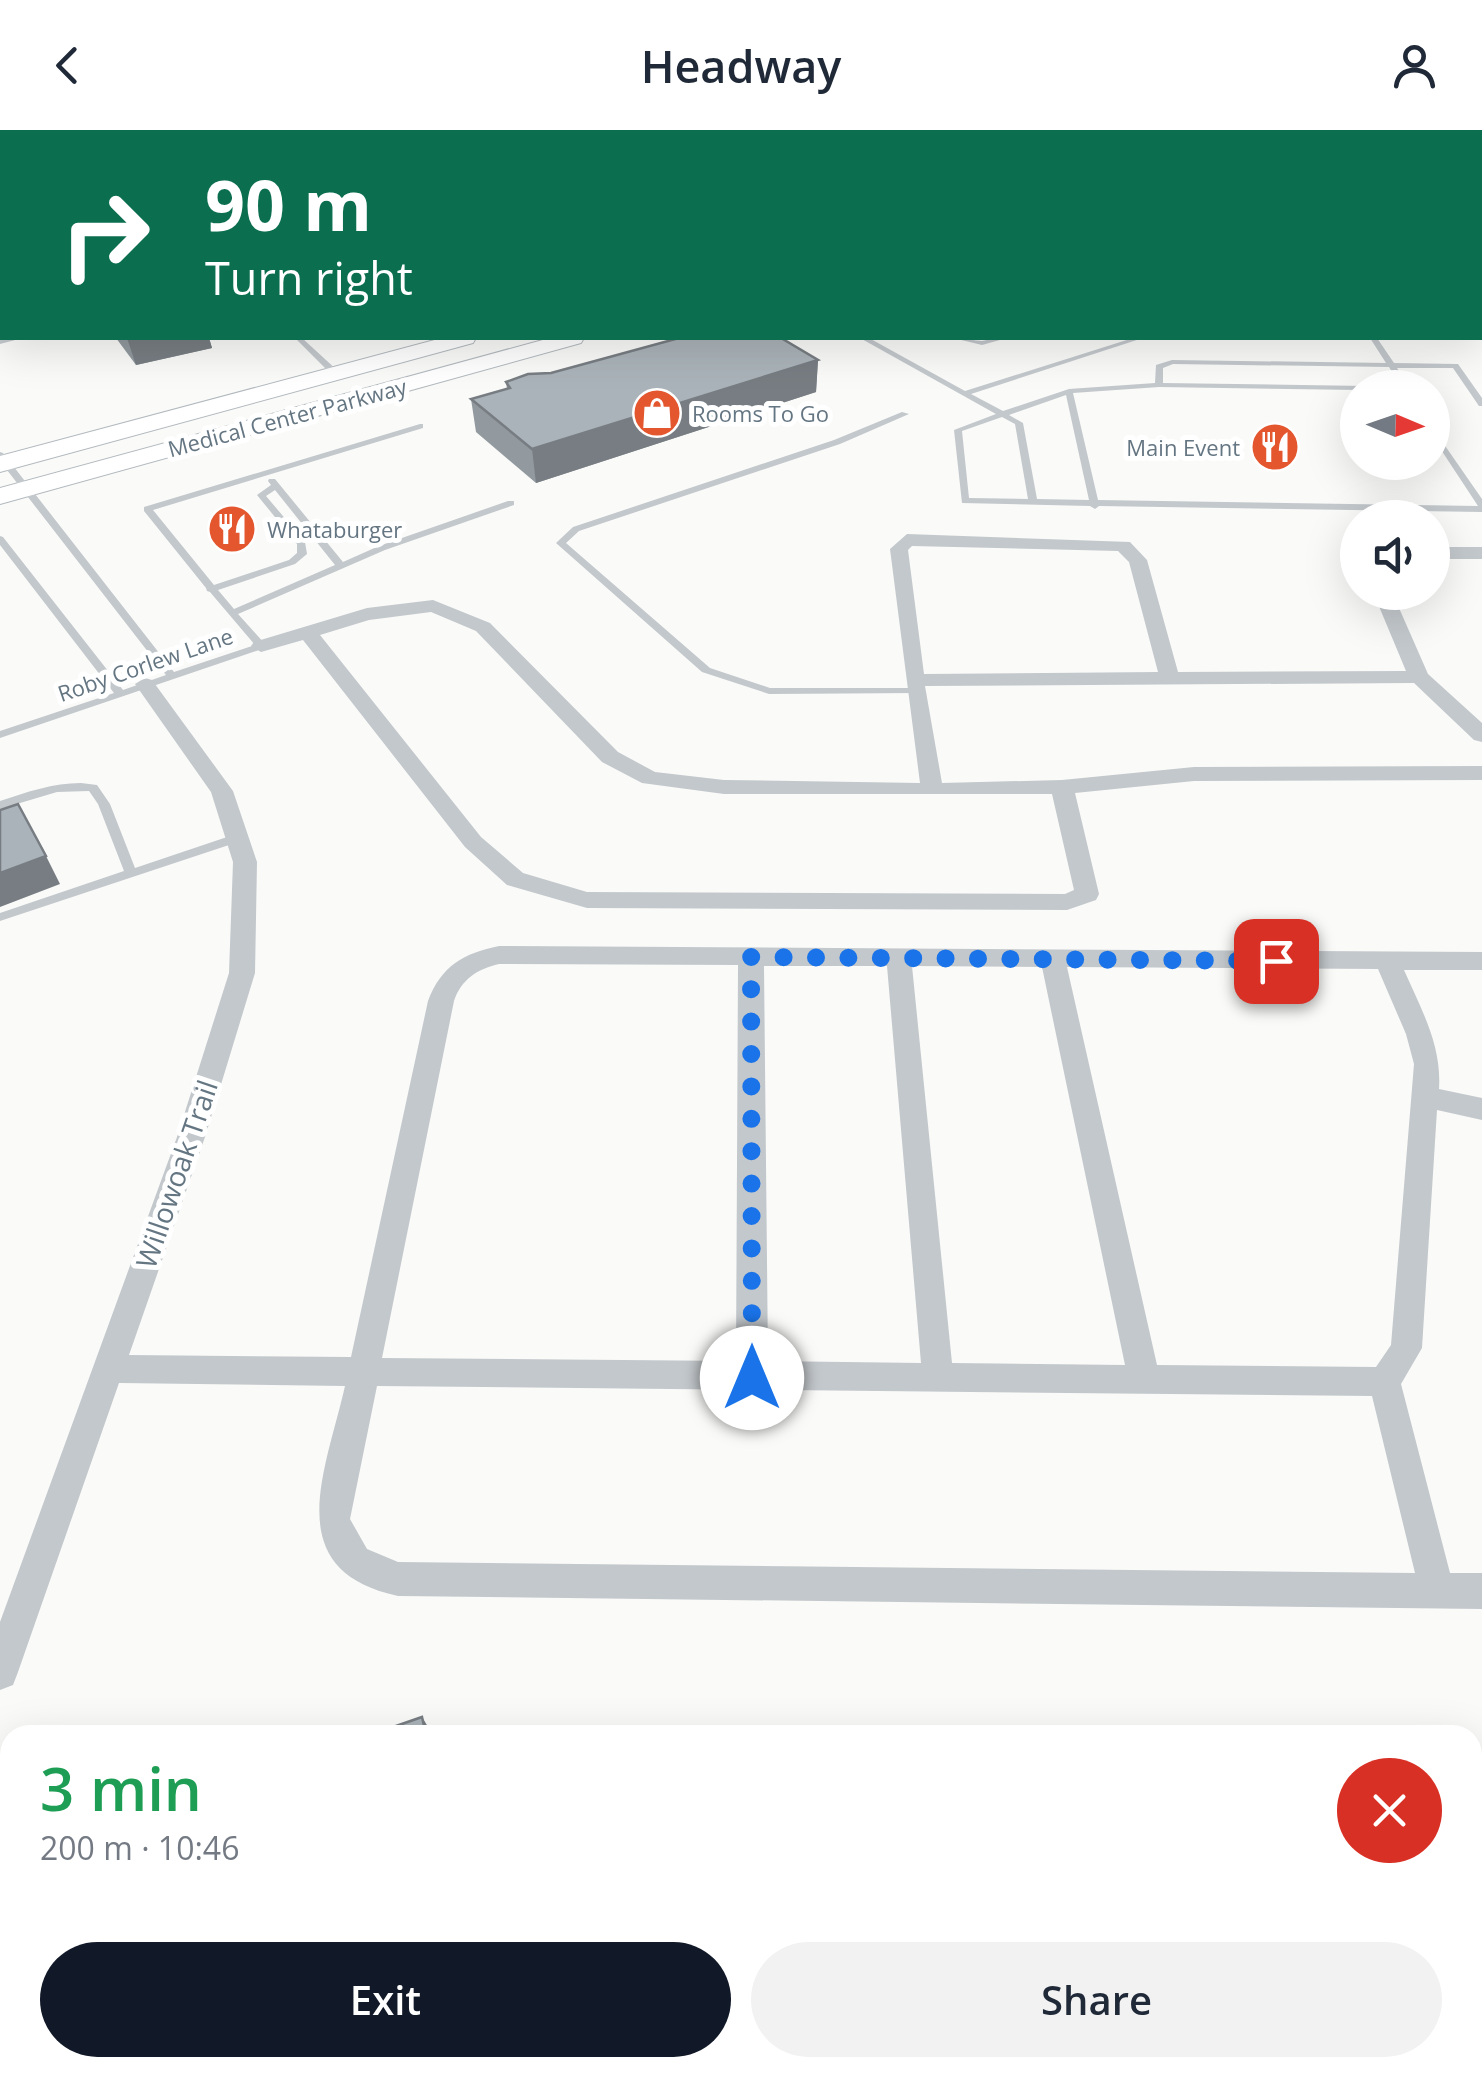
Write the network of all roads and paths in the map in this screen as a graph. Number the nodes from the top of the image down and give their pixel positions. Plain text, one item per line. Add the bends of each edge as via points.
1 (300, 340) edge
2 (459, 340) edge
3 (567, 340) edge
4 (868, 340) edge
5 (965, 340) edge
6 (996, 340) edge
7 (1133, 340) edge
8 (1375, 340) edge
9 (1391, 365) junction
10 (1394, 370) edge
11 (335, 373) junction
12 (1159, 385) junction
13 (1340, 388) edge
14 (1069, 391) junction
15 (964, 394) junction
16 (1482, 404) edge
17 (904, 414) dead end
18 (1004, 414) junction
19 (420, 426) dead end
20 (1450, 457) edge
21 (2, 461) edge
22 (264, 474) junction
23 (276, 486) junction
24 (12, 492) edge
25 (511, 503) dead end
26 (1033, 503) junction
27 (1096, 506) junction
28 (1482, 508) edge
29 (0, 539) edge
30 (1450, 553) edge
31 (1482, 553) edge
32 (342, 567) junction
33 (210, 588) junction
34 (1390, 610) edge
35 (232, 613) junction
36 (307, 632) junction
37 (261, 646) junction
38 (1170, 678) junction
39 (1419, 678) junction
40 (146, 684) junction
41 (914, 685) junction
42 (0, 734) edge
43 (1482, 735) edge
44 (1482, 772) edge
45 (1062, 787) junction
46 (932, 790) junction
47 (0, 805) edge
48 (237, 838) junction
49 (131, 874) junction
50 (0, 918) edge
51 (751, 957) junction
52 (898, 958) junction
53 (1054, 960) junction
54 (1482, 960) edge
55 (1388, 962) junction
56 (1424, 1096) junction
57 (1482, 1109) edge
58 (106, 1370) junction
59 (363, 1374) junction
60 (752, 1378) junction
61 (938, 1380) junction
62 (1145, 1382) junction
63 (1385, 1382) junction
64 (1437, 1590) junction
65 (1482, 1590) edge
66 (0, 1672) edge

1 - 11 lane
2 - 11 main road, Medical Center Parkway
3 - 24 main road, Medical Center Parkway
4 - 15 lane
5 - 6 lane
7 - 15 lane
8 - 9 lane
9 - 10 lane
9 - 12 lane via 1172,362 1160,366
9 - 16 lane via 1456,366
11 - 21 main road, Medical Center Parkway
12 - 13 lane
12 - 14 lane
14 - 18 lane
14 - 27 lane
15 - 18 lane
17 - 41 lane via 576,529 561,544 706,670 769,691
18 - 26 lane via 1019,423
18 - 26 lane via 958,430 965,501
19 - 22 lane
20 - 28 lane
21 - 24 lane
22 - 23 lane
22 - 33 lane via 148,510
23 - 32 lane
23 - 33 lane via 262,495 302,544 302,554
24 - 40 lane
25 - 32 lane, Roby Corlew Lane
26 - 27 lane
27 - 28 lane
29 - 40 lane, Willowoak Trail
30 - 31 street
32 - 35 lane, Roby Corlew Lane
33 - 35 lane
34 - 39 street
35 - 37 lane, Roby Corlew Lane
36 - 37 street
36 - 45 street via 472,842 515,879 586,900 1066,902 1087,894
36 - 46 street via 367,614 433,606 483,627 610,757 650,778 724,787
37 - 40 lane, Roby Corlew Lane
38 - 39 street
38 - 41 street
38 - 41 street via 1138,560 1122,546 907,540 899,549
39 - 43 street
40 - 42 lane, Roby Corlew Lane
40 - 48 street, Willowoak Trail via 222,791
41 - 46 street
44 - 45 street via 1194,774
45 - 46 street
47 - 49 lane via 48,790 93,788
48 - 49 lane
48 - 58 street, Willowoak Trail via 245,862 242,972 191,1138
49 - 50 lane
51 - 52 street
51 - 59 street via 499,955 461,968 445,985
51 - 60 street
52 - 53 street
52 - 61 street
53 - 55 street
53 - 62 street
54 - 55 street
55 - 56 street via 1419,1034
56 - 57 street
56 - 63 street via 1406,1348
58 - 59 street
58 - 66 street, Willowoak Trail
59 - 60 street
59 - 64 street via 333,1519 345,1552 365,1573
60 - 61 street
61 - 62 street
62 - 63 street
63 - 64 street
64 - 65 street

